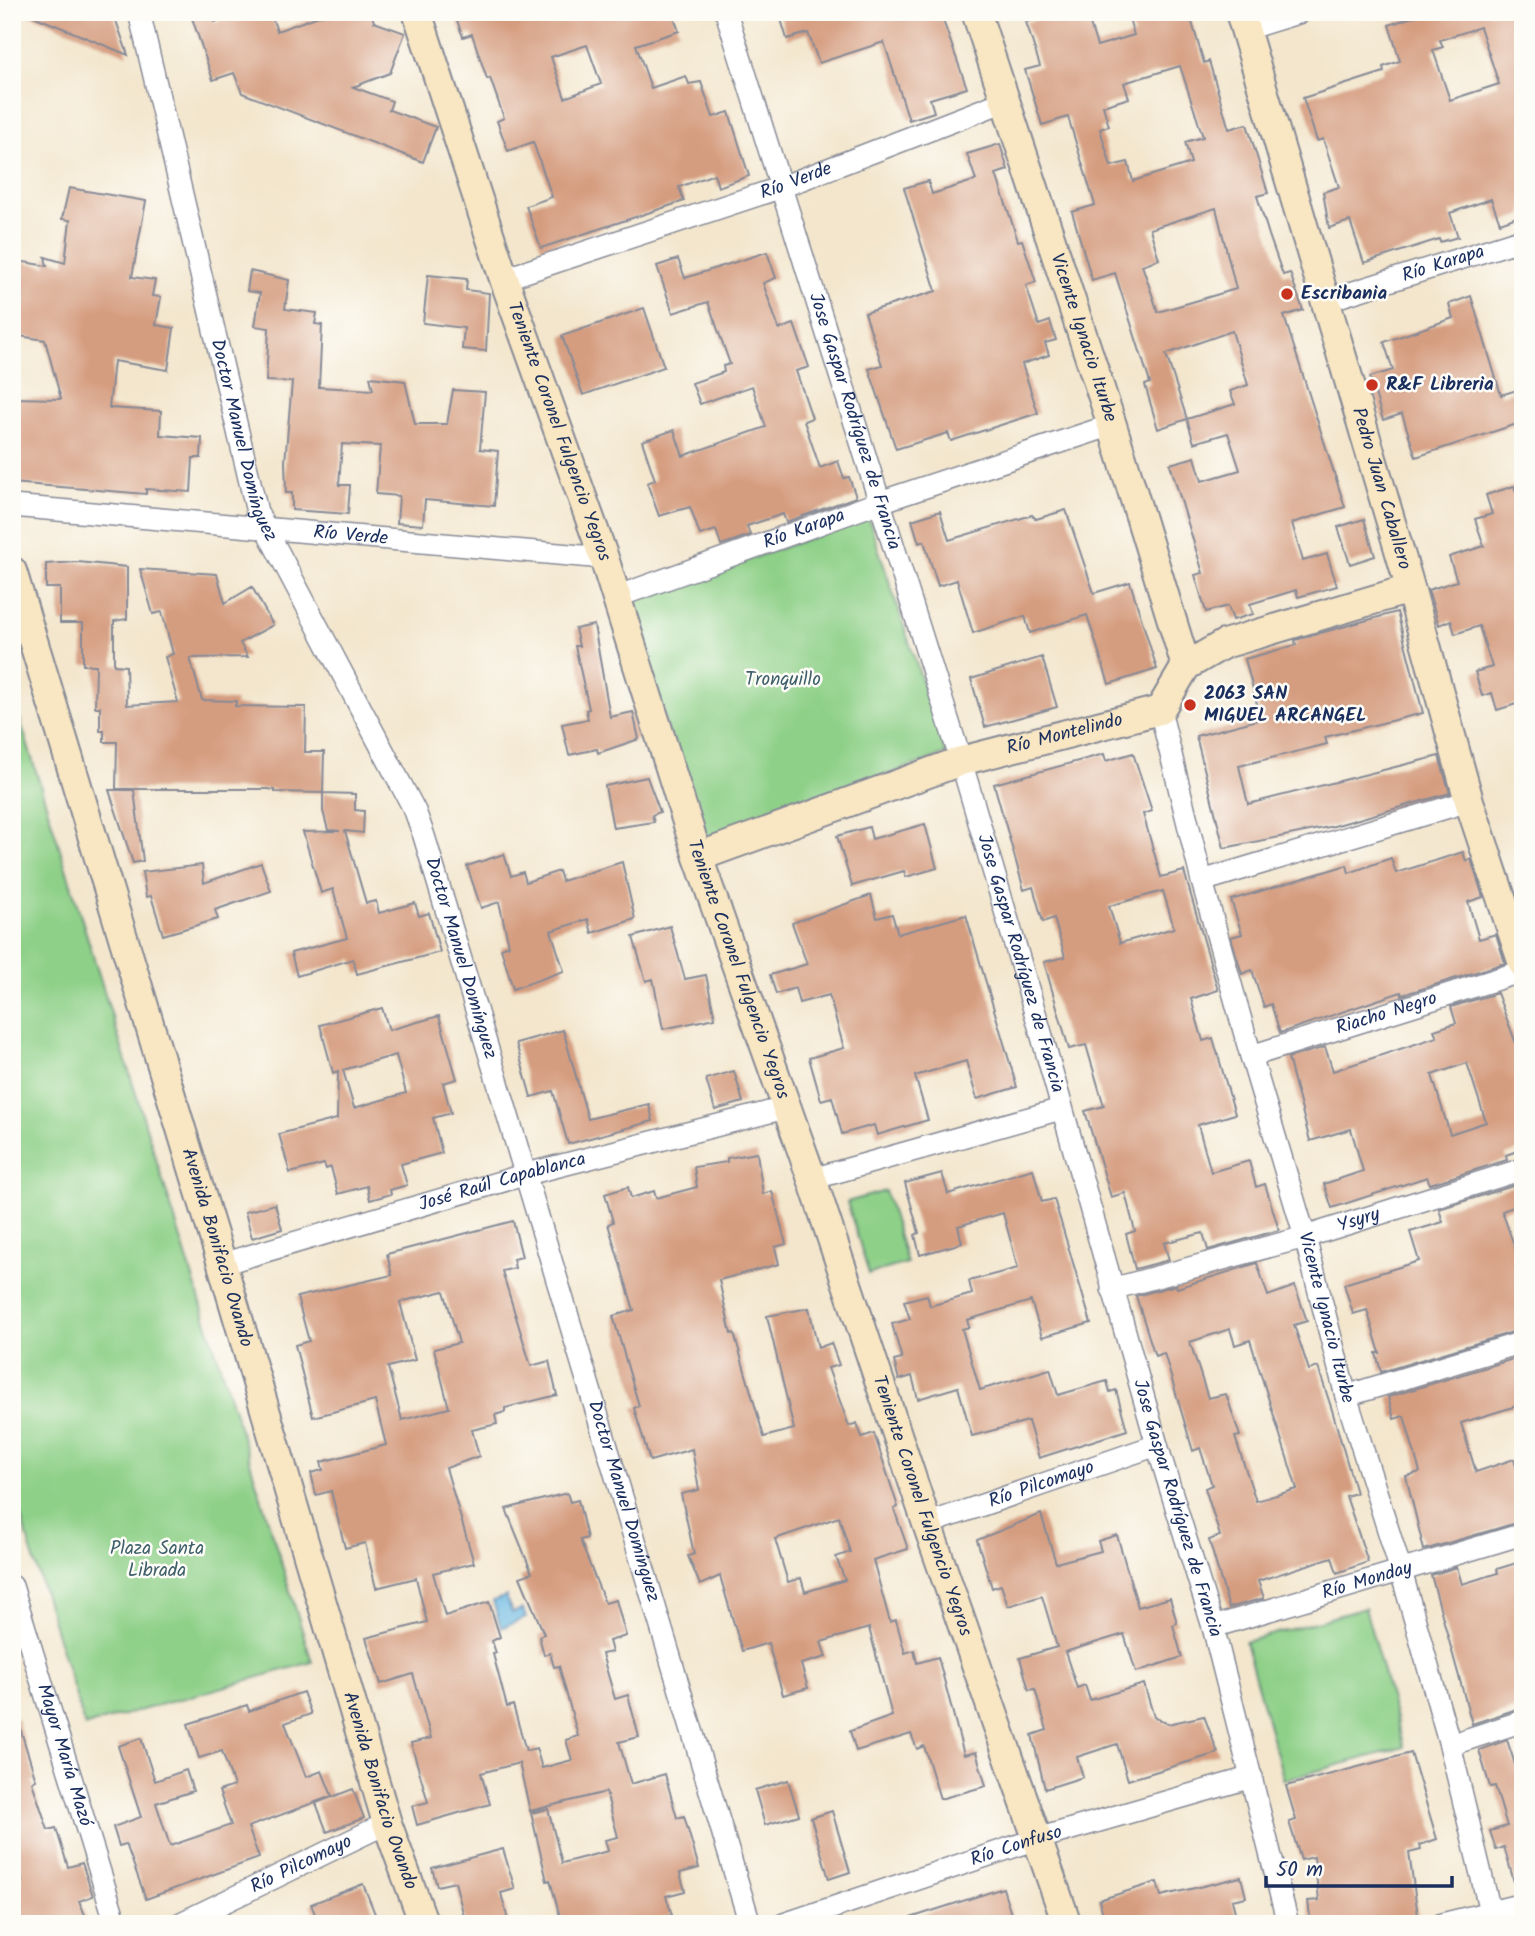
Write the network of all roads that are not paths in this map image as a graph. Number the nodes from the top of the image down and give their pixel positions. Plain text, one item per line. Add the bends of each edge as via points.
1 (139, 12) edge
2 (417, 12) edge
3 (726, 12) edge
4 (976, 12) edge
5 (1301, 12) edge
6 (1243, 21) edge
7 (1005, 101) junction
8 (779, 188) junction
9 (1523, 239) edge
10 (504, 279) junction
11 (1325, 301) junction
12 (1112, 425) junction
13 (880, 502) junction
14 (12, 506) edge
15 (265, 530) junction
16 (604, 558) junction
17 (12, 571) edge
18 (1410, 589) junction
19 (616, 597) junction
20 (1186, 666) junction
21 (1160, 710) junction
22 (961, 761) junction
23 (1469, 801) junction
24 (698, 857) junction
25 (1202, 881) junction
26 (1520, 949) edge
27 (1523, 971) edge
28 (1251, 1056) junction
29 (786, 1108) junction
30 (1061, 1109) junction
31 (1523, 1169) edge
32 (527, 1174) junction
33 (812, 1179) junction
34 (1306, 1237) junction
35 (222, 1264) junction
36 (1112, 1289) junction
37 (1523, 1342) edge
38 (1346, 1396) junction
39 (1157, 1446) junction
40 (927, 1524) junction
41 (1523, 1534) edge
42 (1401, 1571) junction
43 (12, 1586) edge
44 (1213, 1627) junction
45 (1523, 1721) edge
46 (1450, 1745) junction
47 (1252, 1777) junction
48 (387, 1823) junction
49 (1037, 1839) junction
50 (1523, 1905) edge
51 (1492, 1919) edge
52 (116, 1924) edge
53 (179, 1924) edge
54 (424, 1924) edge
55 (750, 1924) edge
56 (784, 1924) edge
57 (1067, 1924) edge
58 (1288, 1924) edge
59 (1442, 1924) edge

1 - 15 street, Doctor Manuel Domínguez via 254,503
2 - 10 street, Teniente Coronel Fulgencio Yegros
3 - 8 street, Jose Gaspar Rodríguez de Francia
4 - 7 street, Vicente Ignacio Iturbe
5 - 6 street
6 - 11 street, Pedro Juan Caballero
7 - 8 street, Río Verde
7 - 12 street, Vicente Ignacio Iturbe
8 - 10 street, Río Verde
8 - 13 street, Jose Gaspar Rodríguez de Francia
9 - 11 street, Río Karapa
10 - 16 street, Teniente Coronel Fulgencio Yegros
11 - 18 street, Pedro Juan Caballero
12 - 13 street, Río Karapa
12 - 20 street, Vicente Ignacio Iturbe
13 - 19 street, Río Karapa
13 - 22 street, Jose Gaspar Rodríguez de Francia
14 - 15 street, Río Verde
15 - 16 street, Río Verde
15 - 32 street, Doctor Manuel Domínguez via 415,811
16 - 19 street, Teniente Coronel Fulgencio Yegros
17 - 35 street, Avenida Bonifacio Ovando
18 - 20 street via 1224,644
18 - 23 street, Pedro Juan Caballero
19 - 24 street, Teniente Coronel Fulgencio Yegros
20 - 21 street
21 - 22 street, Río Montelindo
21 - 25 street, Vicente Ignacio Iturbe
22 - 24 street, Río Montelindo
22 - 30 street, Jose Gaspar Rodríguez de Francia
23 - 25 street
23 - 26 street, Pedro Juan Caballero
24 - 29 street, Teniente Coronel Fulgencio Yegros
25 - 28 street, Vicente Ignacio Iturbe
27 - 28 street, Riacho Negro
28 - 34 street, Vicente Ignacio Iturbe
29 - 32 street, José Raúl Capablanca
29 - 33 street, Teniente Coronel Fulgencio Yegros
30 - 33 street
30 - 36 street, Jose Gaspar Rodríguez de Francia
31 - 34 street, Ysyry
32 - 35 street, José Raúl Capablanca
32 - 55 street, Doctor Manuel Domínguez
33 - 40 street, Teniente Coronel Fulgencio Yegros
34 - 36 street, Ysyry
34 - 38 street, Vicente Ignacio Iturbe
35 - 48 street, Avenida Bonifacio Ovando
36 - 39 street, Jose Gaspar Rodríguez de Francia
37 - 38 street
38 - 42 street, Vicente Ignacio Iturbe
39 - 40 street, Río Pilcomayo
39 - 44 street, Jose Gaspar Rodríguez de Francia
40 - 49 street, Teniente Coronel Fulgencio Yegros
41 - 42 street, Río Monday
42 - 44 street, Río Monday
42 - 46 street, Vicente Ignacio Iturbe
43 - 52 street, Mayor María Mazó
44 - 47 street, Jose Gaspar Rodríguez de Francia
45 - 46 street
46 - 51 street, Vicente Ignacio Iturbe
47 - 49 street, Río Confuso
47 - 58 street, Jose Gaspar Rodríguez de Francia
48 - 53 street, Río Pilcomayo
48 - 54 street, Avenida Bonifacio Ovando
49 - 56 street, Río Confuso
49 - 57 street, Teniente Coronel Fulgencio Yegros
50 - 51 street
51 - 59 street

